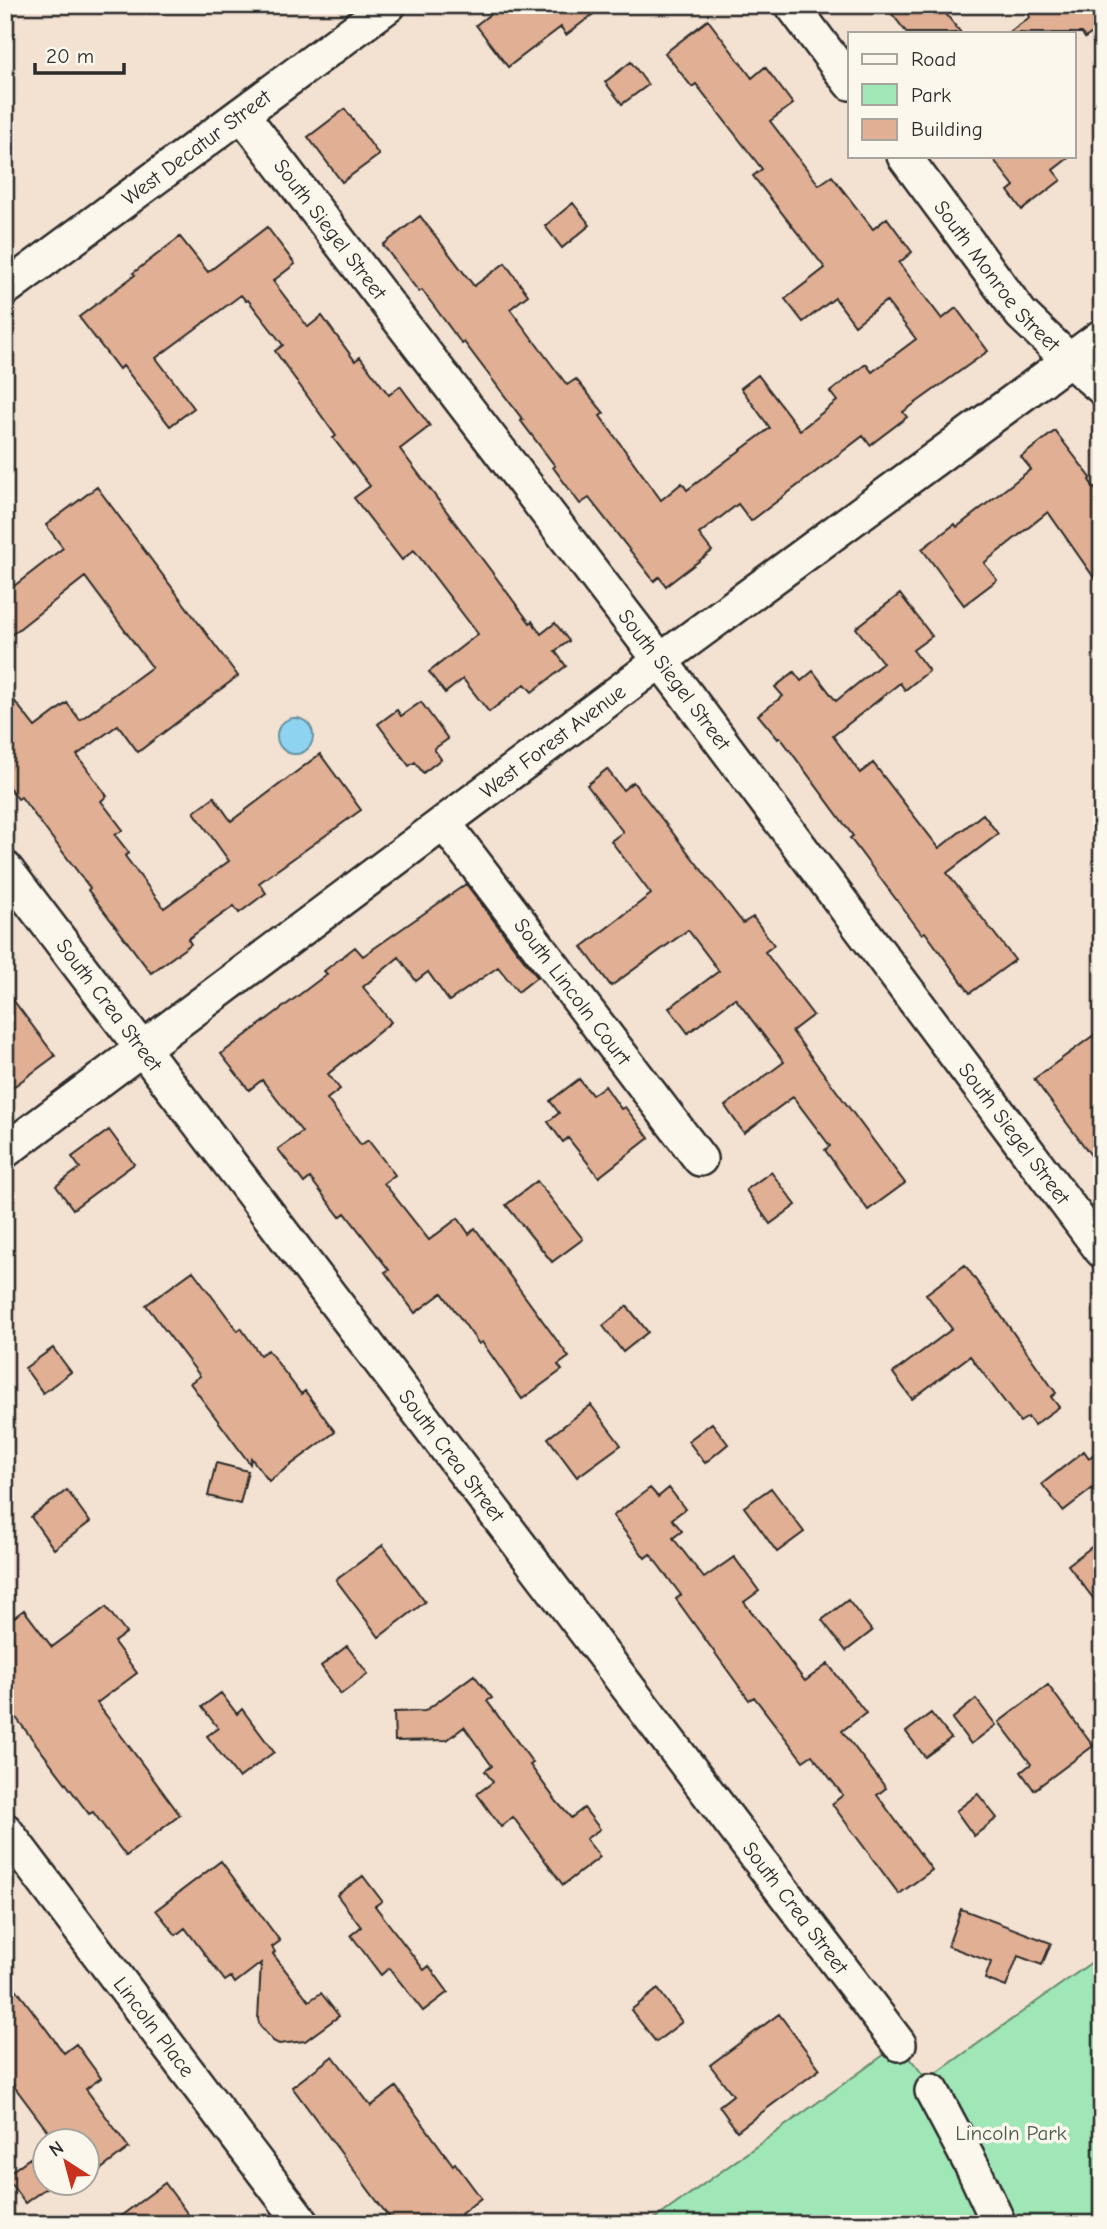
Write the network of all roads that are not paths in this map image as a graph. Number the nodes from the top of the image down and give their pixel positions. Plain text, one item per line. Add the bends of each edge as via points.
1 (389, 5) edge
2 (792, 5) edge
3 (848, 80) edge
4 (242, 114) junction
5 (905, 158) edge
6 (5, 289) edge
7 (1102, 336) edge
8 (1069, 360) junction
9 (1102, 388) edge
10 (660, 661) junction
11 (444, 823) junction
12 (5, 868) edge
13 (141, 1050) junction
14 (5, 1151) edge
15 (700, 1159) dead end
16 (1102, 1251) edge
17 (5, 1830) edge
18 (900, 2044) dead end
19 (932, 2091) dead end
20 (303, 2224) edge
21 (999, 2224) edge

1 - 4 street, West Decatur Street
2 - 3 street
4 - 6 street, West Decatur Street
4 - 10 street, South Siegel Street
5 - 8 street, South Monroe Street via 1021,314
7 - 8 street, West Forest Avenue
8 - 9 street, South Monroe Street
8 - 10 street, West Forest Avenue
10 - 11 street, West Forest Avenue
10 - 16 street, South Siegel Street
11 - 13 street, West Forest Avenue
11 - 15 street, South Lincoln Court
12 - 13 street, South Crea Street
13 - 14 street, West Forest Avenue
13 - 18 street, South Crea Street
17 - 20 street, Lincoln Place
19 - 21 street

